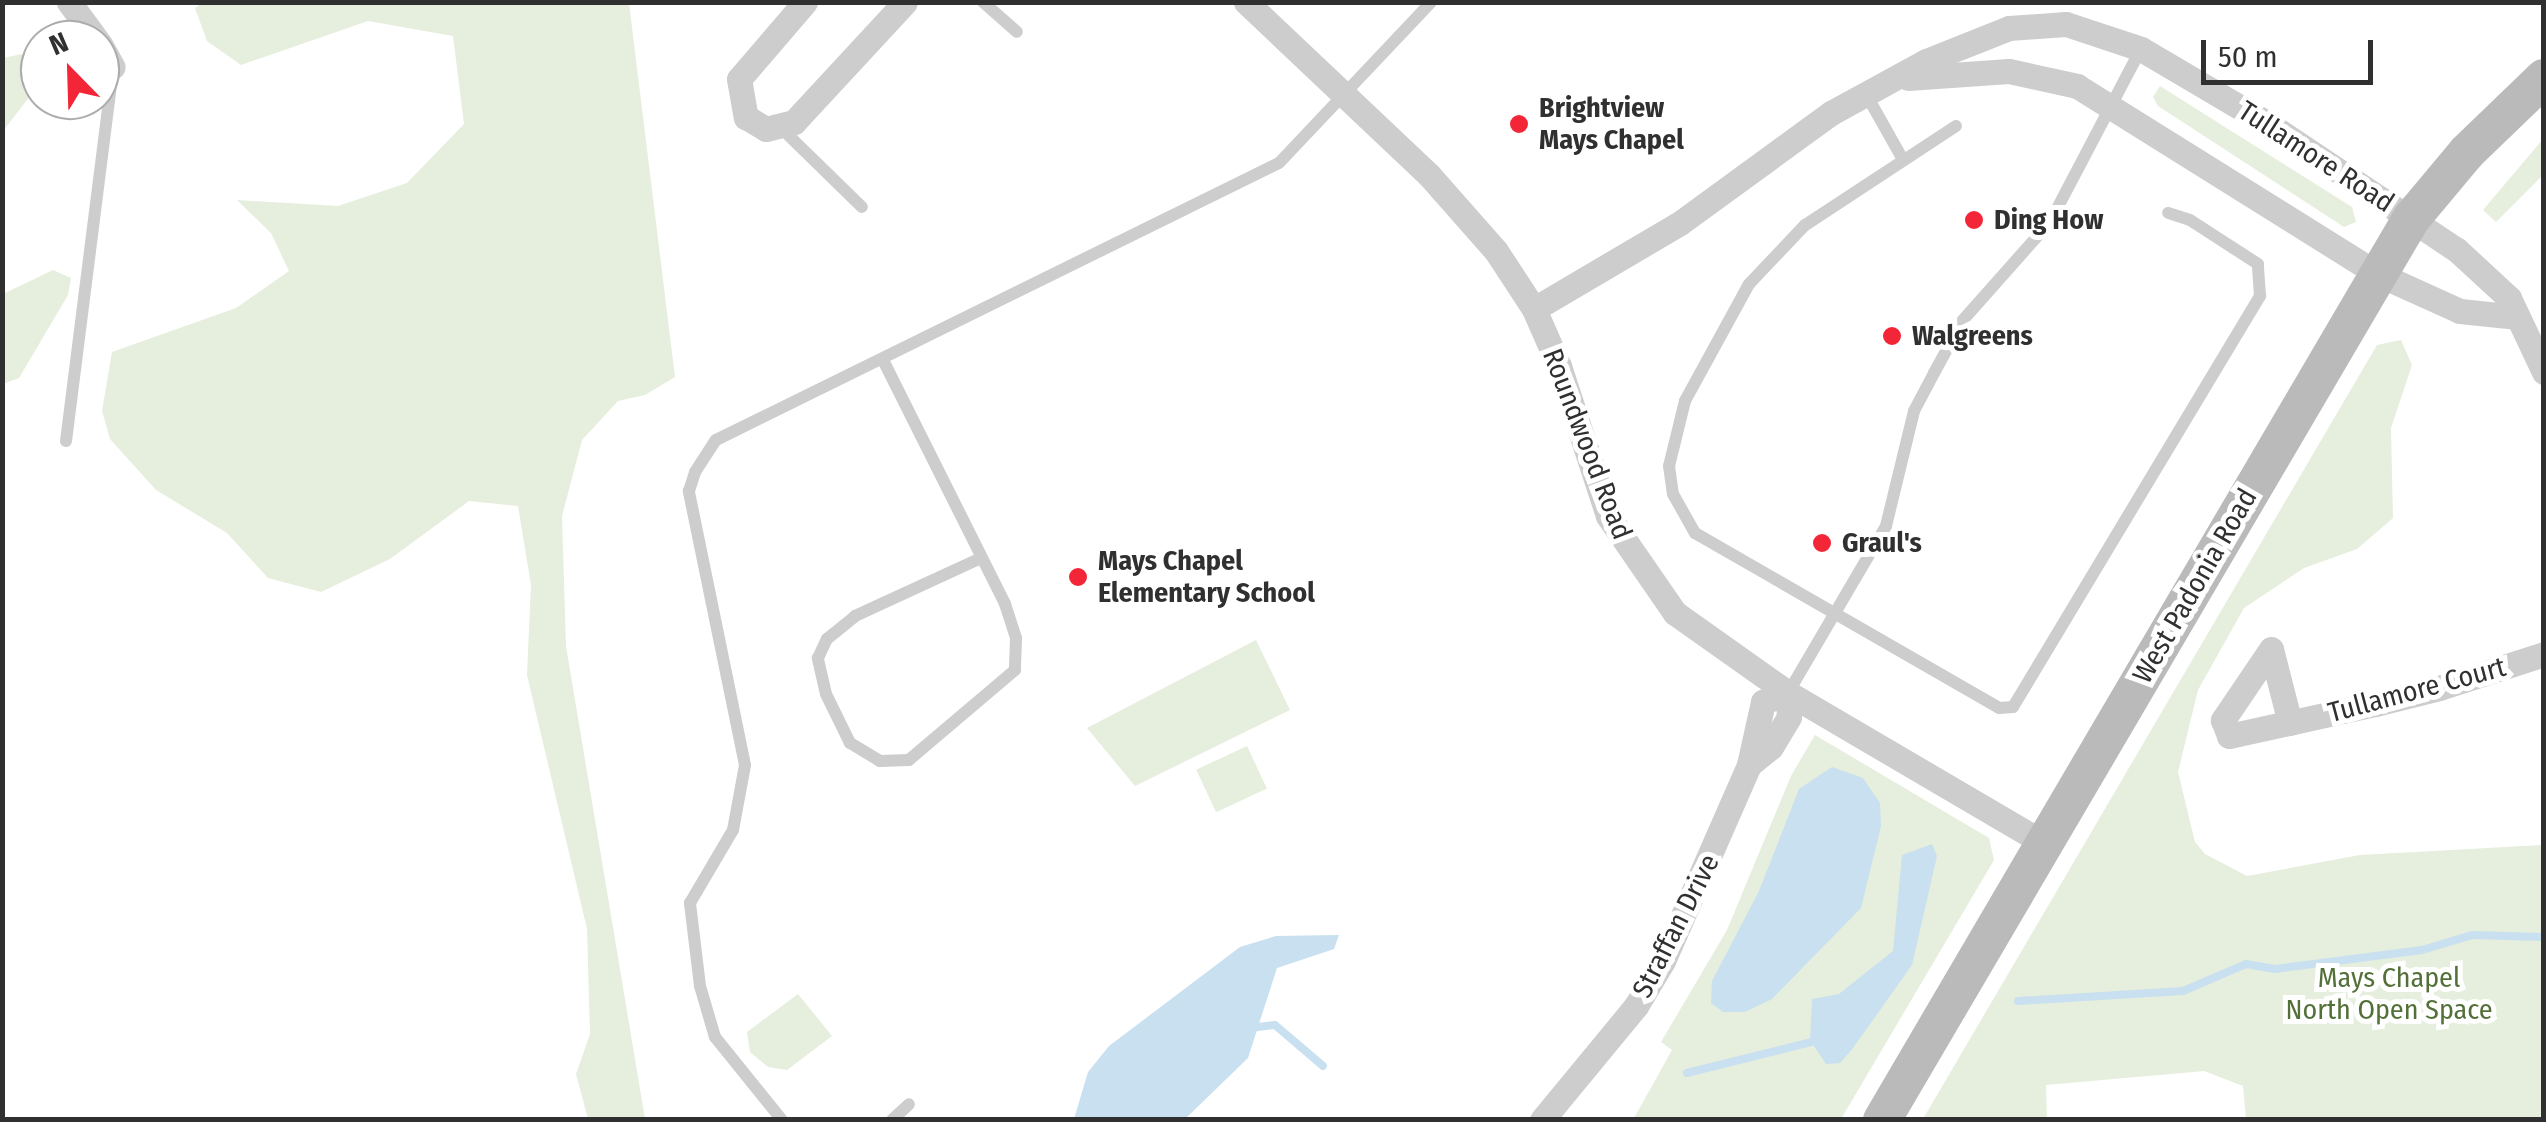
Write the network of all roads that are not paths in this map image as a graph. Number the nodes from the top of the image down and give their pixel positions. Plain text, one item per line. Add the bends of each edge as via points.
1 (805, 2) edge
2 (905, 2) edge
3 (984, 2) edge
4 (1246, 2) edge
5 (1431, 2) edge
6 (1017, 32) dead end
7 (2141, 49) junction
8 (2544, 78) edge
9 (1890, 82) junction
10 (1866, 94) junction
11 (1345, 95) junction
12 (2112, 102) junction
13 (97, 120) edge
14 (1956, 126) dead end
15 (780, 128) junction
16 (1902, 158) junction
17 (862, 207) dead end
18 (2168, 213) dead end
19 (2411, 220) junction
20 (2378, 274) junction
21 (1534, 309) junction
22 (2518, 317) junction
23 (884, 360) junction
24 (2544, 372) edge
25 (66, 442) dead end
26 (982, 558) junction
27 (1839, 613) junction
28 (2544, 654) edge
29 (1788, 693) junction
30 (2290, 722) dead end
31 (2044, 843) junction
32 (908, 1104) dead end
33 (782, 1120) edge
34 (892, 1120) edge
35 (1542, 1120) edge
36 (1882, 1120) edge

1 - 15 street via 739,80 746,117 766,129
2 - 15 street
3 - 6 lane
4 - 11 street, Roundwood Road
5 - 11 lane
7 - 9 street, Tullamore Road via 2066,24 2035,24 1959,44
7 - 12 lane
7 - 19 street, Tullamore Road via 2270,124
8 - 19 main road, West Padonia Road
9 - 10 street, Tullamore Road
9 - 12 street, Tullamore Road via 2010,71 2052,78
10 - 16 lane
10 - 21 street, Tullamore Road via 1609,269
11 - 21 street, Roundwood Road via 1462,208
11 - 23 lane via 1279,164
12 - 20 street, Tullamore Road
12 - 27 lane via 2050,222 1963,320 1920,398 1897,498
13 - 25 lane
14 - 16 lane
15 - 17 lane
16 - 27 lane via 1806,225 1750,284 1685,402 1669,466 1673,494 1696,533
18 - 27 lane via 2258,264 2260,296 2013,706 1998,708
19 - 20 main road, West Padonia Road
19 - 22 street via 2490,275
20 - 22 street via 2460,311
20 - 31 main road, West Padonia Road
21 - 29 street, Roundwood Road via 1593,478 1629,555 1675,613
22 - 24 street
23 - 26 lane
23 - 33 lane via 716,440 689,492 745,765 733,830 690,904 700,986 715,1037
26 - 26 lane via 1016,638 1015,670 910,760 880,761 850,743 826,694 818,658 827,639 867,610
27 - 29 lane
28 - 30 street, Tullamore Court via 2438,688
29 - 31 street, Roundwood Road
29 - 35 street, Straffan Drive via 1789,717 1749,765 1663,961
31 - 36 main road, West Padonia Road
32 - 34 lane

